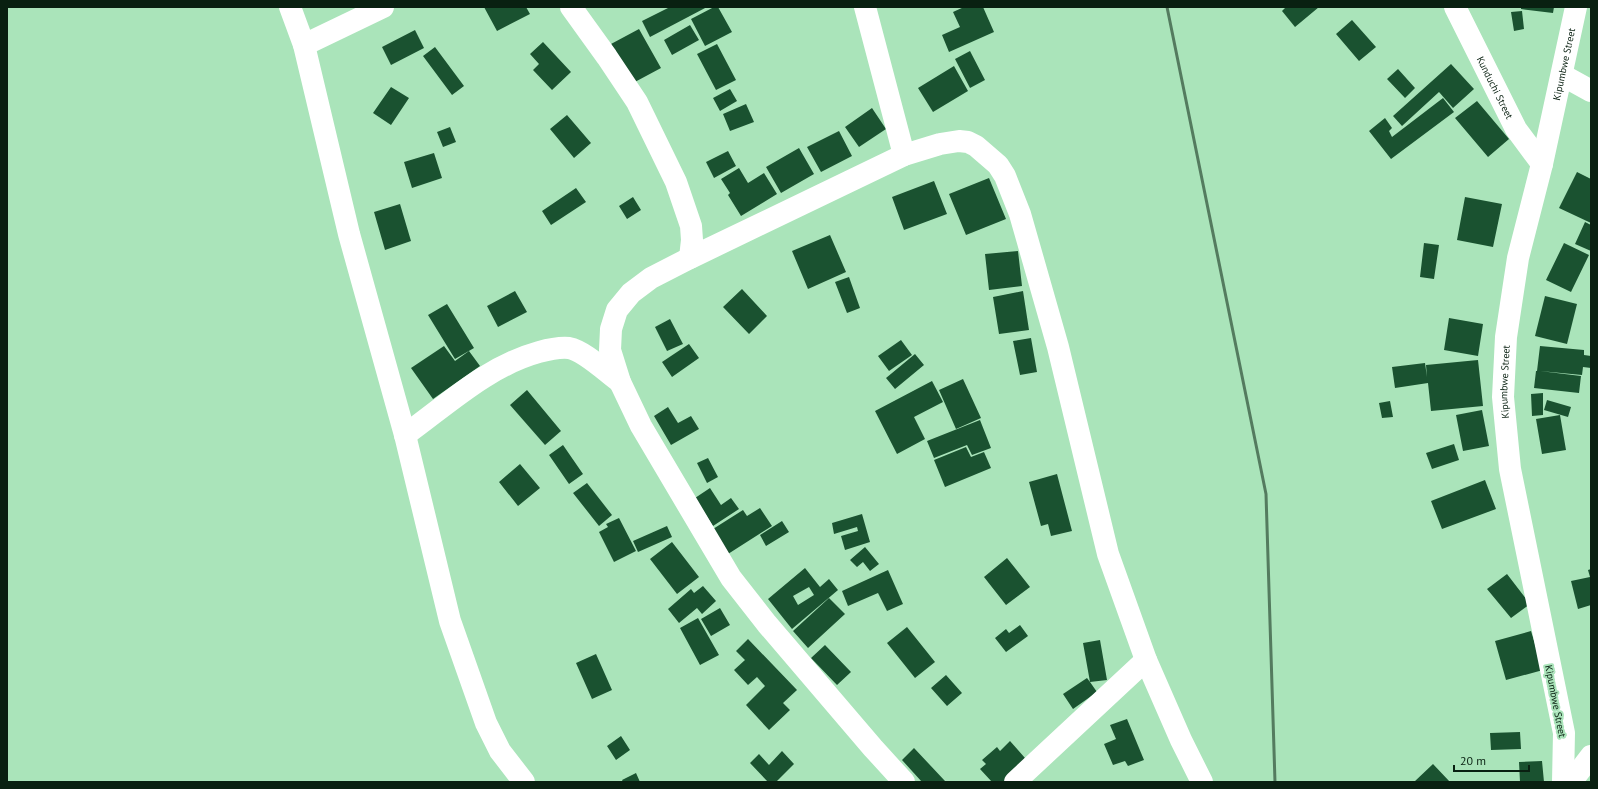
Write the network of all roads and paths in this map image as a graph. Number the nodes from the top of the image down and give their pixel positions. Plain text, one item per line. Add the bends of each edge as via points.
1 (290, 7) edge
2 (383, 7) edge
3 (571, 7) edge
4 (865, 7) edge
5 (1455, 7) edge
6 (1576, 7) edge
7 (304, 45) junction
8 (1562, 75) junction
9 (1591, 91) edge
10 (904, 155) junction
11 (1542, 164) junction
12 (690, 258) junction
13 (620, 382) junction
14 (406, 435) junction
15 (1146, 660) junction
16 (1591, 756) edge
17 (524, 782) edge
18 (904, 782) edge
19 (1015, 782) edge
20 (1202, 782) edge
21 (1563, 782) edge
22 (1571, 782) edge

1 - 7 street
2 - 7 street
3 - 12 street via 637,102 676,182 691,226
4 - 10 street
5 - 11 street, Kunduchi Street via 1516,129
6 - 8 street, Kipumbwe Street
7 - 14 street via 349,234
8 - 9 street
8 - 11 street, Kipumbwe Street
10 - 12 street
10 - 15 street via 940,144 968,142 998,165 1005,176 1020,214 1058,347 1108,554
11 - 21 street, Kipumbwe Street via 1518,258 1506,337 1503,397 1510,469 1564,733
12 - 13 street via 646,282 631,293 617,310 611,329 610,350
13 - 14 street via 580,353 570,348 555,348 512,361 491,372
13 - 18 street via 641,426 732,578 767,624
14 - 17 street via 450,620 486,723 500,751
15 - 19 street
15 - 20 street
16 - 22 street

